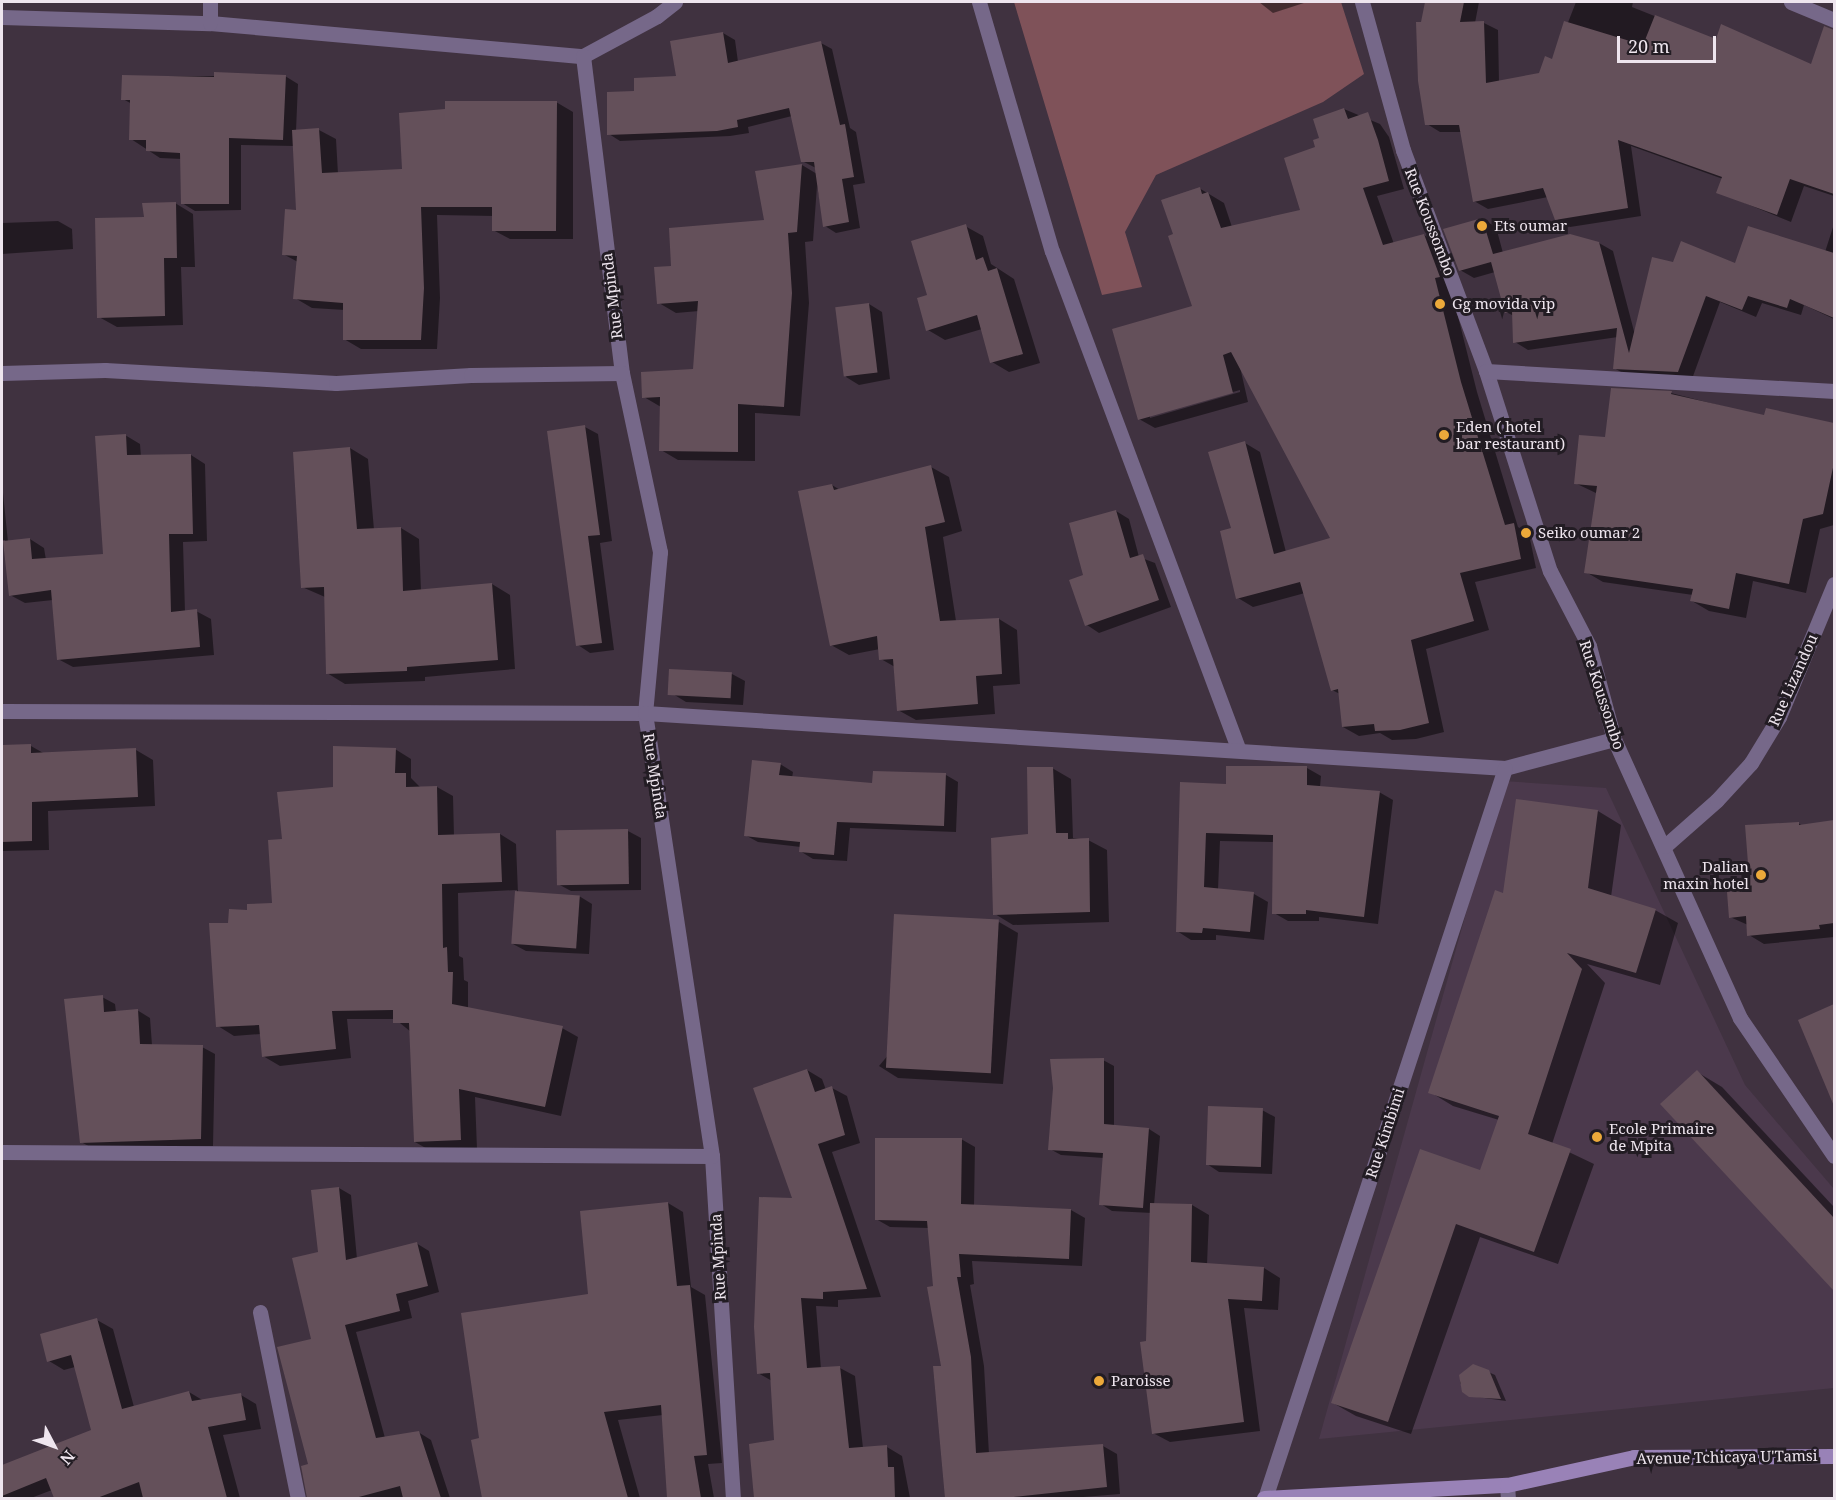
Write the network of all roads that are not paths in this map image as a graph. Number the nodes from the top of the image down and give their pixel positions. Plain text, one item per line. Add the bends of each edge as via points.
1 (210, 2) edge
2 (675, 2) edge
3 (979, 2) edge
4 (1362, 2) edge
5 (1791, 2) edge
6 (2, 17) edge
7 (1834, 20) edge
8 (210, 23) junction
9 (583, 56) junction
10 (1486, 371) junction
11 (622, 373) junction
12 (2, 374) edge
13 (1834, 391) edge
14 (1834, 584) edge
15 (2, 711) edge
16 (645, 713) junction
17 (1614, 740) junction
18 (1238, 748) junction
19 (1505, 768) junction
20 (1665, 846) junction
21 (2, 1152) edge
22 (712, 1156) junction
23 (1834, 1156) edge
24 (260, 1312) dead end
25 (1834, 1456) edge
26 (1508, 1492) edge
27 (298, 1498) edge
28 (733, 1498) edge
29 (1264, 1498) edge

1 - 8 street
2 - 9 street
3 - 18 street via 1052,251
4 - 10 street, Rue Koussombo via 1403,150
5 - 7 street
6 - 8 street
8 - 9 street
9 - 11 street, Rue Mpinda
10 - 13 street
10 - 17 street, Rue Koussombo via 1550,571 1589,646
11 - 12 street via 471,375 336,383 105,370
11 - 16 street, Rue Mpinda via 660,552
14 - 20 street, Rue Lizandou via 1779,717 1751,763 1717,800
15 - 16 street
16 - 18 street
16 - 22 street, Rue Mpinda
17 - 19 street
17 - 20 street, Rue Koussombo
18 - 19 street
19 - 29 street, Rue Kimbimi
20 - 23 street, Rue Koussombo via 1740,1018
21 - 22 street
22 - 28 street, Rue Mpinda
24 - 27 street
25 - 26 street, Avenue Tchicaya U'Tamsi via 1634,1457
26 - 29 street, Avenue Tchicaya U'Tamsi

